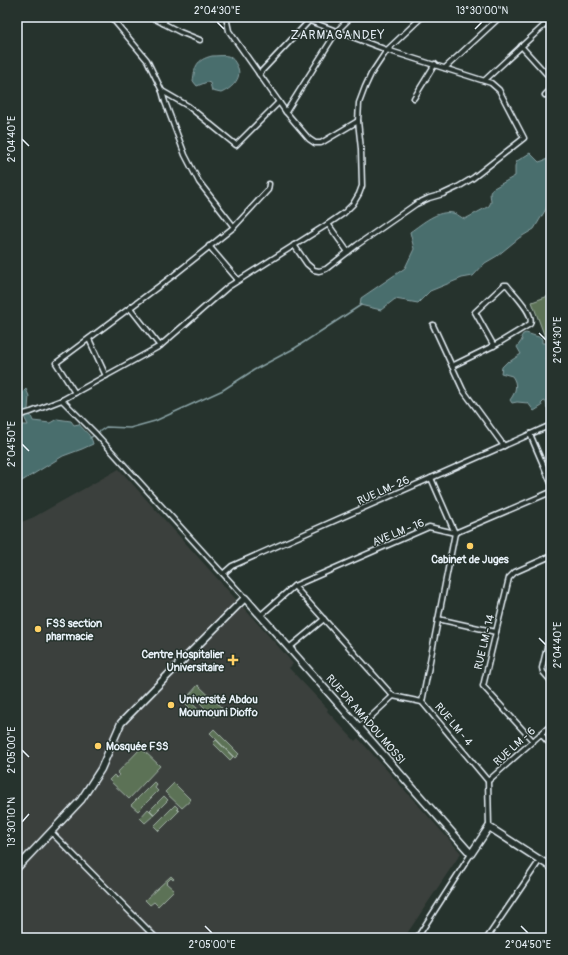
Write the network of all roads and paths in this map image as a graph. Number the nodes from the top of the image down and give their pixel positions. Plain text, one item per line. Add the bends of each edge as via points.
1 (111, 17) edge
2 (151, 17) edge
3 (166, 17) edge
4 (226, 17) edge
5 (299, 17) edge
6 (351, 17) edge
7 (422, 17) edge
8 (500, 17) edge
9 (551, 19) edge
10 (310, 20) junction
11 (163, 23) junction
12 (337, 32) junction
13 (200, 40) dead end
14 (521, 46) junction
15 (387, 50) junction
16 (435, 64) junction
17 (446, 68) junction
18 (259, 74) junction
19 (551, 79) edge
20 (485, 80) junction
21 (551, 89) edge
22 (162, 90) junction
23 (545, 95) dead end
24 (414, 98) dead end
25 (279, 102) junction
26 (286, 112) junction
27 (358, 121) junction
28 (269, 184) dead end
29 (328, 224) junction
30 (234, 227) junction
31 (294, 245) junction
32 (209, 246) junction
33 (348, 252) junction
34 (238, 280) junction
35 (130, 308) junction
36 (433, 326) dead end
37 (89, 339) junction
38 (160, 346) junction
39 (494, 346) junction
40 (452, 366) junction
41 (106, 376) junction
42 (75, 393) junction
43 (62, 400) junction
44 (17, 416) edge
45 (551, 425) edge
46 (530, 434) junction
47 (504, 446) junction
48 (431, 478) junction
49 (551, 483) edge
50 (551, 492) edge
51 (455, 533) junction
52 (551, 556) edge
53 (224, 574) junction
54 (294, 586) junction
55 (246, 598) junction
56 (261, 615) junction
57 (324, 619) junction
58 (438, 619) junction
59 (551, 631) edge
60 (496, 632) junction
61 (289, 648) junction
62 (551, 681) edge
63 (393, 696) junction
64 (422, 702) junction
65 (551, 725) edge
66 (360, 727) junction
67 (541, 734) junction
68 (533, 741) junction
69 (551, 743) edge
70 (488, 781) junction
71 (489, 827) junction
72 (51, 832) junction
73 (471, 854) junction
74 (540, 860) junction
75 (551, 867) edge
76 (17, 868) edge
77 (156, 938) edge
78 (417, 938) edge
79 (487, 938) edge

1 - 22 street via 146,60
2 - 11 street
3 - 11 street
4 - 18 street via 229,32
5 - 10 street
6 - 12 street
7 - 15 street
8 - 17 street
9 - 14 street
10 - 12 street
10 - 18 street
11 - 13 street
12 - 15 street
12 - 26 street
14 - 19 street
14 - 20 street
15 - 16 street
15 - 27 street via 365,87 359,103
16 - 17 street
16 - 24 street
17 - 20 street
18 - 25 street
20 - 33 street via 500,90 524,138 473,178 443,194 416,204
21 - 23 street
22 - 25 street via 188,106 236,145
22 - 30 street via 185,155 199,182
25 - 26 street
26 - 27 street via 312,142 318,143
27 - 29 street via 362,186 353,204
28 - 30 street via 268,190
29 - 31 street
29 - 33 street
30 - 32 street
31 - 33 street via 307,264 316,271 326,269
31 - 34 street
32 - 34 street
32 - 35 street
34 - 38 street
35 - 37 street
35 - 38 street
36 - 40 street
37 - 41 street
37 - 42 street via 56,363
38 - 41 street
39 - 39 street via 532,321 526,307 507,285 475,312
39 - 40 street
40 - 47 street via 466,395
41 - 42 street
42 - 43 street
43 - 44 street
43 - 53 street
45 - 46 street, RUE LM- 26
46 - 47 street, RUE LM- 26
46 - 49 street
47 - 48 street, RUE LM- 26
48 - 51 street
48 - 53 street, RUE LM- 26 via 232,566
50 - 51 street
51 - 54 street, AVE LM - 16 via 429,527
51 - 58 street, RUE LM - 4
52 - 60 street, RUE LM - 14 via 510,576
53 - 55 street
54 - 56 street, AVE LM - 16
54 - 57 street
55 - 56 street, RUE DR AMADOU MOSSI
55 - 72 street via 122,723 90,787
56 - 61 street, RUE DR AMADOU MOSSI
57 - 61 street
57 - 63 street
58 - 60 street
58 - 64 street, RUE LM - 4
59 - 62 street via 542,668
60 - 68 street, RUE LM - 14 via 483,686
61 - 66 street, RUE DR AMADOU MOSSI
63 - 64 street
63 - 66 street
64 - 70 street, RUE LM - 4
65 - 67 street, RUE LM - 6
66 - 73 street, RUE DR AMADOU MOSSI
67 - 68 street, RUE LM - 6
67 - 69 street
68 - 70 street, RUE LM - 6
70 - 71 street
71 - 73 street
71 - 74 street
72 - 76 street
72 - 77 street
73 - 78 street
74 - 75 street
74 - 79 street

